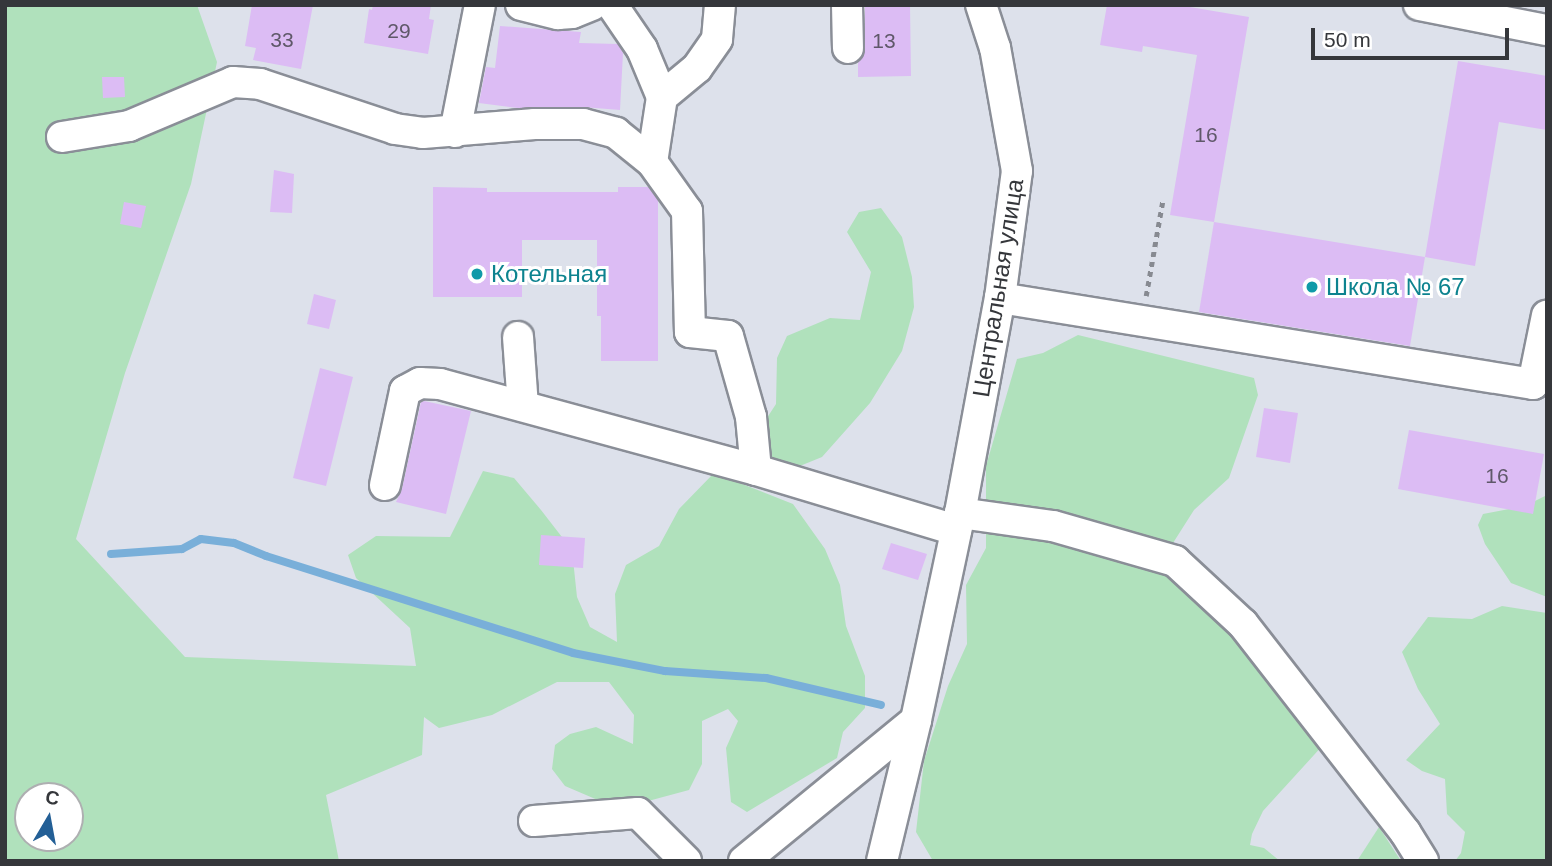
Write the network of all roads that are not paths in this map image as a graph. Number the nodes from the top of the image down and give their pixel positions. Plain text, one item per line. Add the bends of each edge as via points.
1 (480, 5) edge
2 (521, 5) edge
3 (592, 5) edge
4 (612, 5) edge
5 (720, 5) edge
6 (847, 5) edge
7 (981, 5) edge
8 (1419, 5) edge
9 (1547, 30) edge
10 (848, 48) dead end
11 (662, 97) junction
12 (455, 132) junction
13 (62, 137) dead end
14 (652, 162) junction
15 (1000, 298) junction
16 (1547, 314) edge
17 (518, 337) dead end
18 (1540, 385) edge
19 (523, 406) junction
20 (756, 470) junction
21 (385, 485) dead end
22 (958, 522) junction
23 (916, 720) junction
24 (892, 814) junction
25 (534, 821) dead end
26 (686, 861) edge
27 (744, 861) edge
28 (861, 861) edge
29 (882, 861) edge
30 (1423, 861) edge

1 - 12 street
2 - 3 street via 558,14
4 - 11 street via 642,49
5 - 11 street via 717,39 697,68
6 - 10 street
7 - 15 street, Центральная улица via 995,48 1017,171
8 - 9 street
11 - 14 street
12 - 13 street via 395,129 260,84 233,82 129,126
12 - 14 street via 583,124 616,133
14 - 20 street via 687,211 690,332 728,336 751,417
15 - 18 street
15 - 22 street, Центральная улица
16 - 18 street
17 - 19 street
19 - 20 street
19 - 21 street via 440,384 420,383 405,391
20 - 22 street
22 - 23 street, Центральная улица
22 - 30 street via 1054,526 1175,561 1244,624
23 - 24 street, Центральная улица
23 - 27 street
24 - 28 street
24 - 29 street, Центральная улица
25 - 26 street via 638,813

